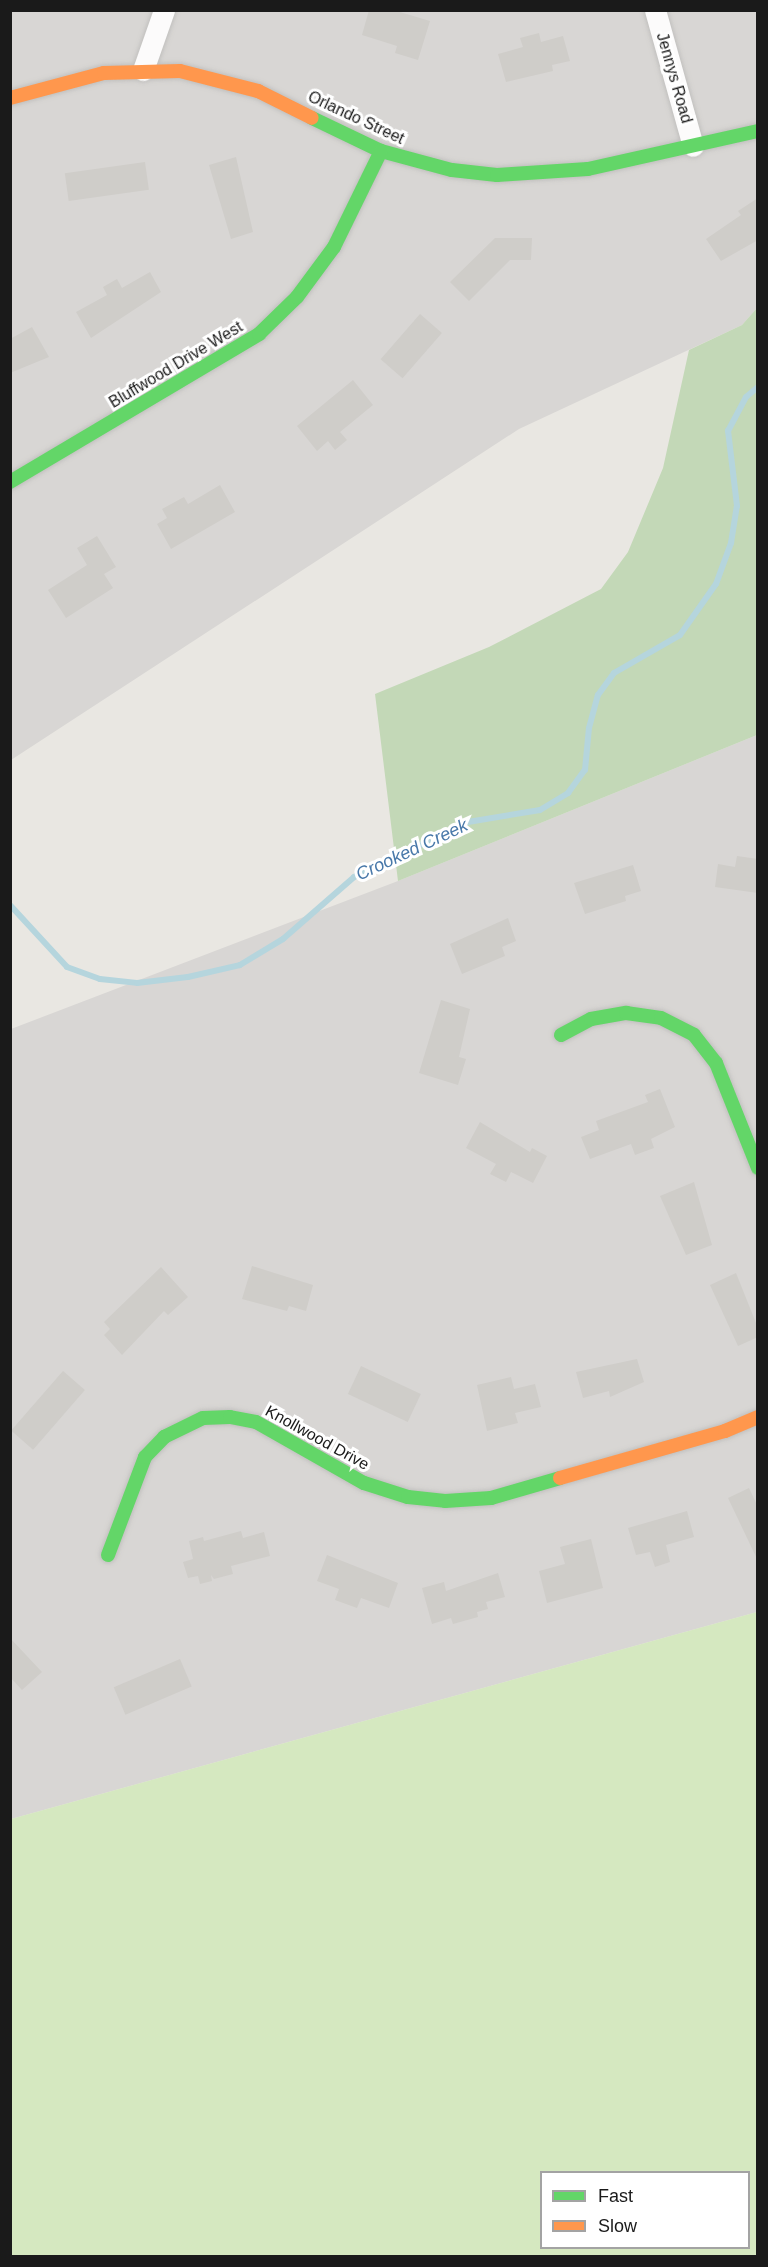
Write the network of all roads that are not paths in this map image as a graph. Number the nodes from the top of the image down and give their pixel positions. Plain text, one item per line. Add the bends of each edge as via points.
1 (164, 10) edge
2 (655, 10) edge
3 (143, 70) junction
4 (10, 98) edge
5 (758, 131) edge
6 (693, 146) junction
7 (381, 151) junction
8 (10, 482) edge
9 (561, 1035) dead end
10 (758, 1168) edge
11 (758, 1417) edge
12 (108, 1555) dead end

1 - 3 street
2 - 6 street, Jennys Road
3 - 4 street, Orlando Street via 82,77
3 - 7 street, Orlando Street via 180,71 258,92
5 - 6 street, Orlando Street
6 - 7 street, Orlando Street via 588,169 525,175 452,170
7 - 8 street, Bluffwood Drive West via 334,247 297,297 259,334
9 - 10 street via 591,1018 626,1013 661,1018 694,1035 716,1063
11 - 12 street, Knollwood Drive via 725,1431 491,1498 445,1501 408,1497 364,1483 256,1422 230,1417 203,1418 164,1437 145,1457

